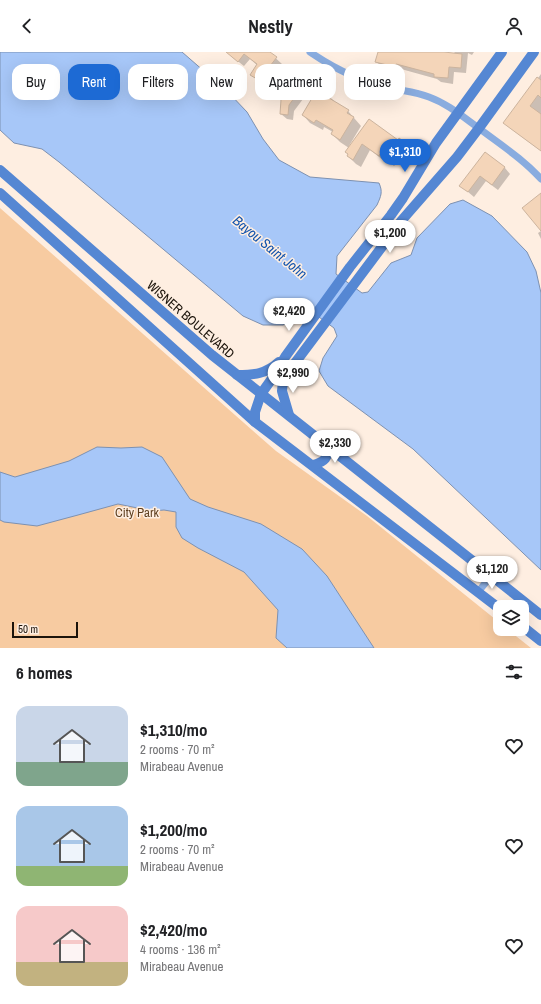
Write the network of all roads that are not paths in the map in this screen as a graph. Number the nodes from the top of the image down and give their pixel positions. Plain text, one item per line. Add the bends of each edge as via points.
1 (310, 52) edge
2 (502, 52) edge
3 (534, 52) edge
4 (458, 113) junction
5 (479, 128) junction
6 (0, 170) edge
7 (541, 179) edge
8 (0, 193) edge
9 (285, 357) junction
10 (237, 375) junction
11 (261, 394) junction
12 (289, 415) junction
13 (255, 422) junction
14 (326, 444) junction
15 (312, 465) junction
16 (492, 576) junction
17 (478, 592) junction
18 (493, 604) edge
19 (541, 615) edge
20 (529, 631) edge
21 (541, 640) edge

1 - 4 street via 339,70 362,80 428,96
2 - 4 street
3 - 5 street
4 - 5 street
4 - 9 street via 391,215
5 - 7 street via 518,156
5 - 12 street via 402,220 289,371 283,381 282,391
6 - 10 street, WISNER BOULEVARD
8 - 13 street
9 - 10 street via 274,367 261,373
9 - 11 street
10 - 11 street, WISNER BOULEVARD
11 - 12 street, WISNER BOULEVARD
11 - 13 street via 255,412
12 - 14 street, WISNER BOULEVARD
13 - 15 street
14 - 15 street via 328,449 325,459
14 - 16 street, WISNER BOULEVARD
15 - 17 street
16 - 17 street
16 - 19 street, WISNER BOULEVARD
17 - 18 street
20 - 21 street

